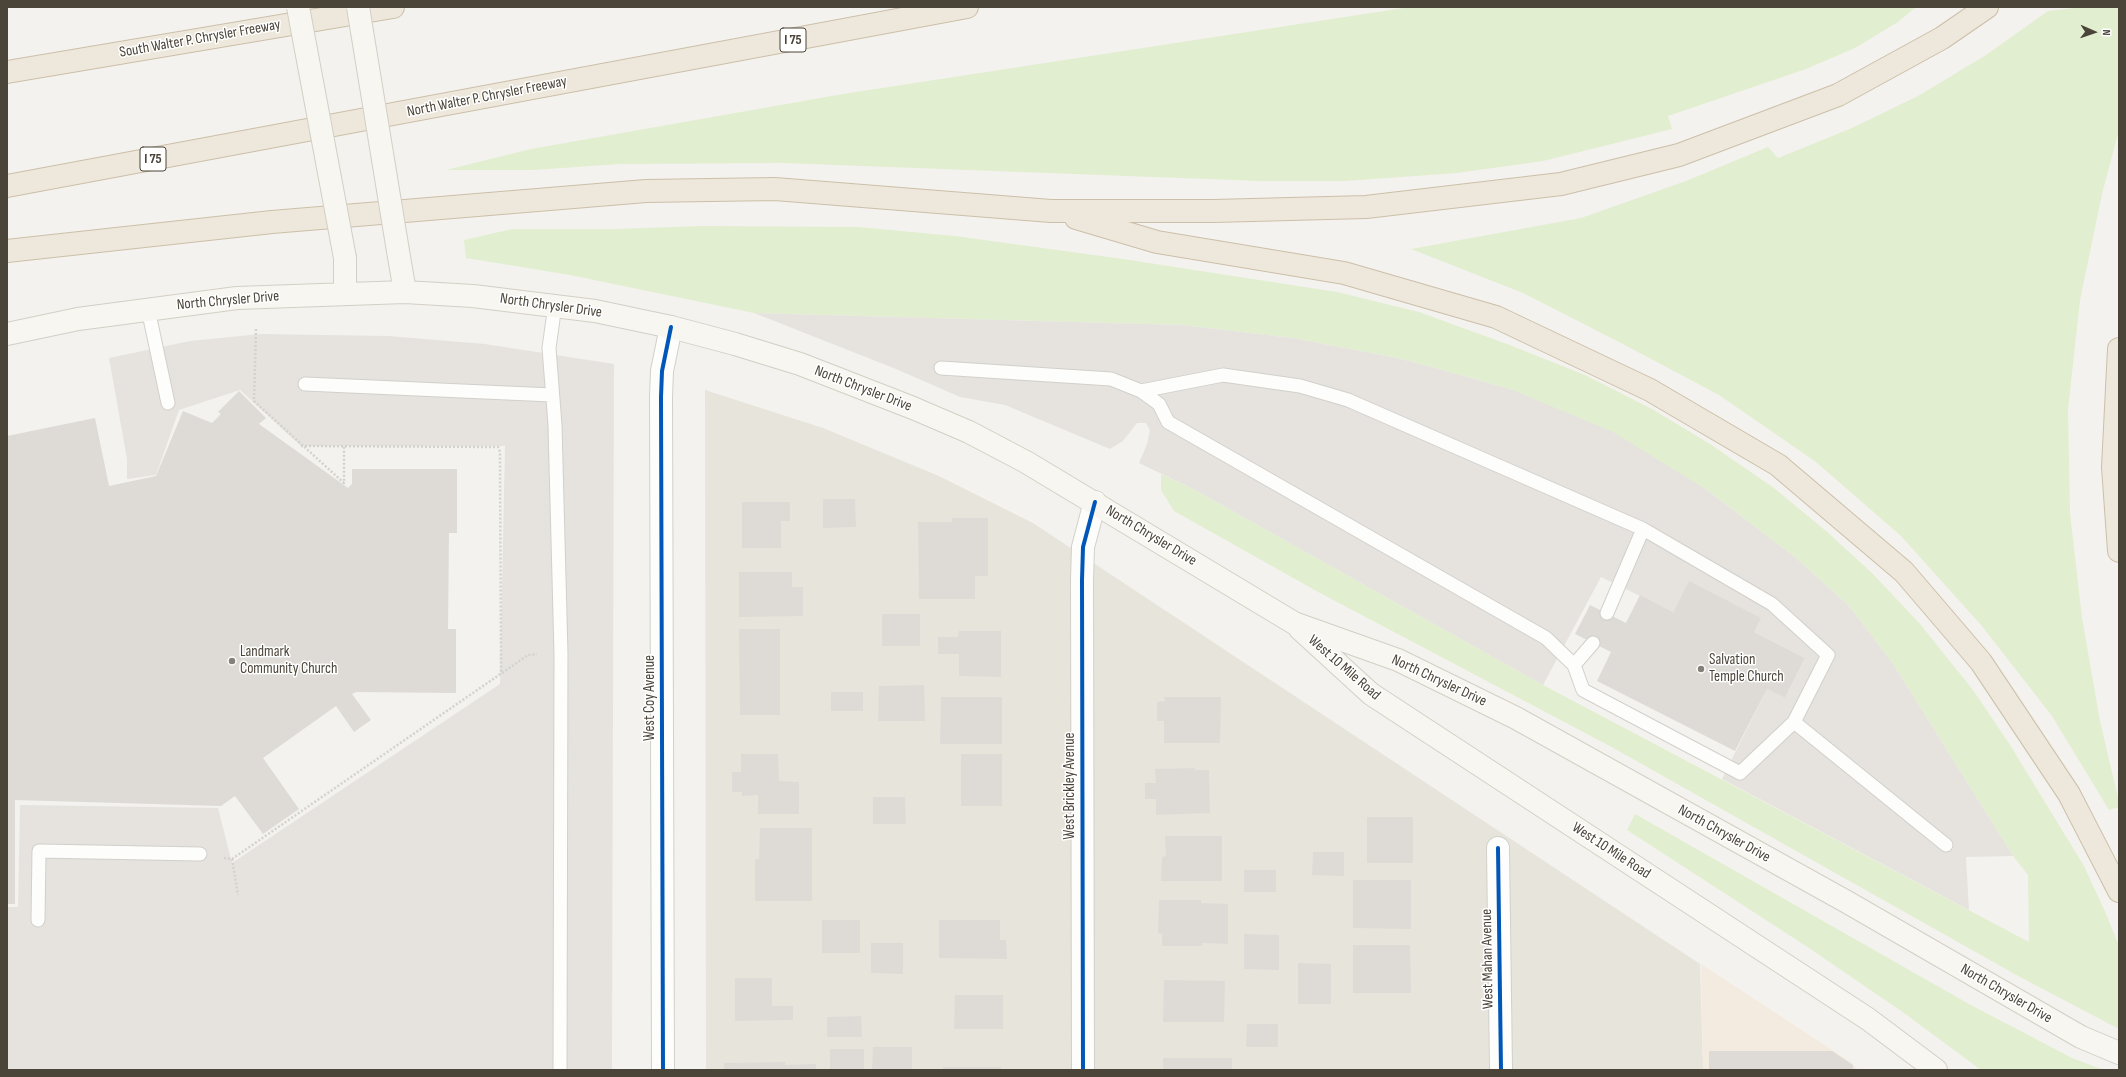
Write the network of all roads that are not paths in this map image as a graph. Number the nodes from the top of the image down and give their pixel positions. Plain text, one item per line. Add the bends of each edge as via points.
1 (298, 7) edge
2 (358, 7) edge
3 (392, 7) edge
4 (967, 7) edge
5 (1987, 7) edge
6 (7, 72) edge
7 (7, 186) edge
8 (1051, 211) junction
9 (7, 251) edge
10 (405, 292) junction
11 (345, 293) junction
12 (555, 305) junction
13 (148, 309) junction
14 (671, 327) junction
15 (7, 334) edge
16 (2119, 349) edge
17 (941, 368) dead end
18 (305, 384) dead end
19 (1141, 391) junction
20 (552, 395) junction
21 (168, 403) dead end
22 (1095, 502) junction
23 (1643, 529) junction
24 (2119, 551) edge
25 (1606, 613) dead end
26 (1294, 623) junction
27 (1593, 643) dead end
28 (1574, 665) junction
29 (1794, 722) junction
30 (1946, 845) dead end
31 (1498, 848) dead end
32 (200, 854) road end
33 (2119, 891) edge
34 (38, 920) dead end
35 (2119, 1054) edge
36 (560, 1070) edge
37 (663, 1070) edge
38 (1083, 1070) edge
39 (1501, 1070) edge
40 (1935, 1070) edge

1 - 11 main road, bridge via 344,258
2 - 10 main road, bridge
3 - 6 highway, South Walter P. Chrysler Freeway
4 - 7 highway, North Walter P. Chrysler Freeway / I 75
5 - 8 highway via 1942,38 1838,95 1679,155 1561,184 1366,207 1214,211
8 - 9 highway via 775,189 646,191 272,222
8 - 33 highway via 1157,242 1344,273 1496,317 1650,390 1778,465 1904,572 1981,662 2069,794
10 - 11 main road, North Chrysler Drive
10 - 12 main road, North Chrysler Drive
11 - 13 main road, North Chrysler Drive via 237,298
12 - 14 main road, North Chrysler Drive
12 - 20 lane via 549,348
13 - 15 main road, North Chrysler Drive via 78,319
13 - 21 lane
14 - 22 main road, North Chrysler Drive via 800,364 913,408 969,432
14 - 37 street, West Coy Avenue via 662,371 661,397
16 - 24 highway via 2113,467
17 - 19 lane via 1111,380
18 - 20 lane
19 - 23 lane via 1223,375 1300,386 1348,400
19 - 28 lane via 1159,404 1168,422 1546,638
20 - 36 lane via 561,654
22 - 26 main road, North Chrysler Drive
22 - 38 street, West Brickley Avenue via 1083,547 1082,580
23 - 25 lane
23 - 29 lane via 1772,604 1828,655
26 - 35 main road, North Chrysler Drive via 1398,660 1516,718 1847,902 2081,1038
26 - 40 main road, West 10 Mile Road via 1371,694 1868,1020
27 - 28 lane
28 - 29 lane via 1583,690 1740,773
29 - 30 lane
31 - 39 street, West Mahan Avenue
32 - 34 lane via 39,851

